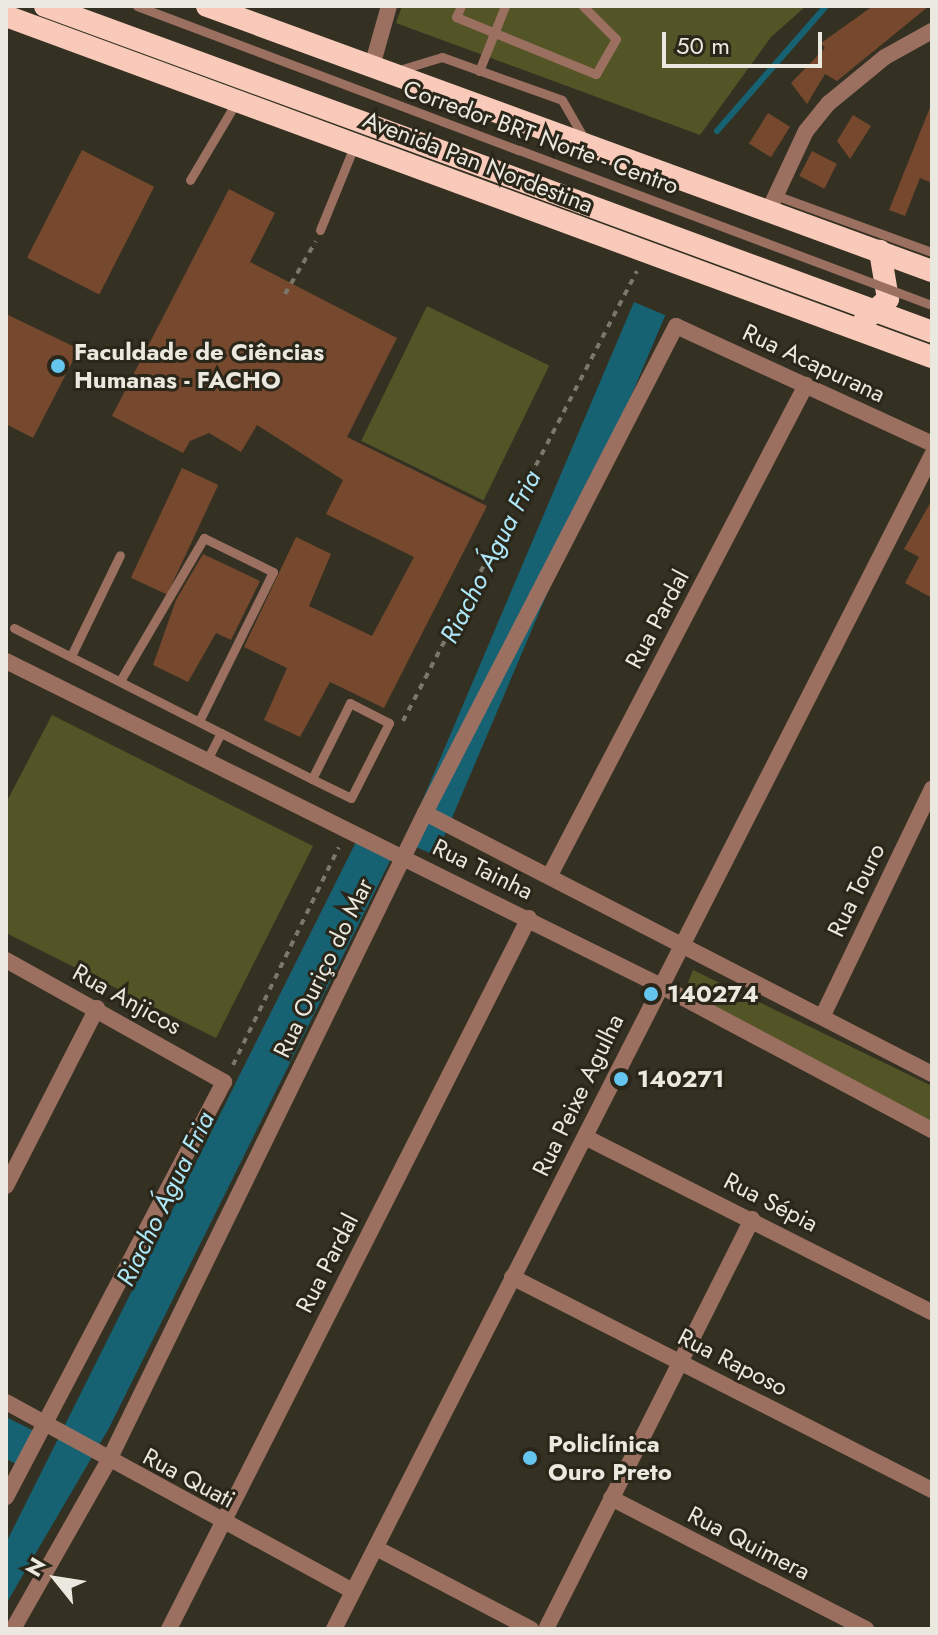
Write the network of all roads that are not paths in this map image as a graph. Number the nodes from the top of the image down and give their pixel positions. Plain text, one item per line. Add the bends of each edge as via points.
1 (45, 6) edge
2 (137, 6) edge
3 (207, 6) edge
4 (389, 6) edge
5 (461, 6) edge
6 (505, 6) edge
7 (583, 6) edge
8 (6, 16) edge
9 (494, 31) junction
10 (932, 31) edge
11 (381, 69) junction
12 (479, 71) junction
13 (237, 101) junction
14 (587, 143) junction
15 (355, 144) junction
16 (190, 180) dead end
17 (771, 204) junction
18 (320, 230) road end
19 (880, 251) junction
20 (932, 252) edge
21 (932, 271) edge
22 (932, 305) edge
23 (676, 326) joint
24 (853, 327) junction
25 (932, 332) edge
26 (932, 357) edge
27 (806, 385) junction
28 (932, 444) edge
29 (932, 455) edge
30 (120, 555) dead end
31 (14, 628) dead end
32 (71, 656) junction
33 (8, 666) edge
34 (120, 681) junction
35 (199, 721) junction
36 (221, 733) junction
37 (207, 760) junction
38 (312, 779) junction
39 (932, 789) edge
40 (425, 813) junction
41 (400, 855) junction
42 (550, 875) junction
43 (529, 918) junction
44 (681, 943) junction
45 (6, 960) edge
46 (659, 985) junction
47 (97, 1008) junction
48 (824, 1013) junction
49 (932, 1074) edge
50 (932, 1130) edge
51 (587, 1138) junction
52 (6, 1186) edge
53 (752, 1219) junction
54 (512, 1277) junction
55 (932, 1312) edge
56 (680, 1362) junction
57 (6, 1402) edge
58 (46, 1424) junction
59 (103, 1458) junction
60 (8, 1489) edge
61 (932, 1490) edge
62 (611, 1498) junction
63 (222, 1523) junction
64 (376, 1548) junction
65 (353, 1591) junction
66 (13, 1629) edge
67 (169, 1629) edge
68 (334, 1629) edge
69 (531, 1629) edge
70 (546, 1629) edge
71 (866, 1629) edge

1 - 25 highway, Avenida Pan Nordestina, bridge
2 - 22 lane, Corredor BRT Norte - Centro, bridge
3 - 11 highway
4 - 11 street
5 - 9 lane via 456,17
6 - 9 lane
7 - 9 lane via 616,39 596,74
8 - 13 highway, Avenida Pan Nordestina
9 - 12 lane
10 - 17 street via 885,57 829,103 806,131
11 - 12 lane via 442,57
11 - 14 highway
12 - 14 lane via 562,100
13 - 15 highway, Avenida Pan Nordestina
13 - 16 lane
14 - 17 highway
15 - 18 lane
15 - 24 highway, Avenida Pan Nordestina
17 - 19 highway
17 - 20 lane
19 - 21 highway
19 - 24 highway via 888,299
23 - 27 street, Rua Acapurana
23 - 40 street, Rua Ouriço do Mar
24 - 26 highway, Avenida Pan Nordestina
27 - 28 street, Rua Acapurana
27 - 42 street, Rua Pardal
29 - 44 street, Rua Peixe Agulha
30 - 32 lane
31 - 32 lane
32 - 34 lane
33 - 37 street, Rua Tainha
34 - 35 lane
34 - 35 lane via 204,538 273,572
35 - 36 lane
36 - 37 lane
36 - 38 lane
37 - 41 street, Rua Tainha
38 - 38 lane via 350,703 389,723 351,798
39 - 48 street, Rua Touro
40 - 41 street, Rua Ouriço do Mar
40 - 42 street, Rua Tainha
41 - 43 street, Rua Tainha
41 - 59 street, Rua Ouriço do Mar
42 - 44 street, Rua Tainha
43 - 46 street, Rua Tainha
43 - 63 street, Rua Pardal
44 - 46 street, Rua Peixe Agulha
44 - 48 street, Rua Tainha
45 - 47 street, Rua Anjicos
46 - 50 street, Rua Tainha
46 - 51 street, Rua Peixe Agulha
47 - 52 street
47 - 58 street, Rua Anjicos via 224,1082
48 - 49 street, Rua Tainha
51 - 53 street, Rua Sépia
51 - 54 street, Rua Peixe Agulha
53 - 55 street, Rua Sépia
53 - 56 street
54 - 56 street, Rua Raposo
54 - 64 street, Rua Peixe Agulha
56 - 61 street, Rua Raposo
56 - 62 street
57 - 58 street, Rua Quati
58 - 59 street, Rua Quati
58 - 60 street
59 - 63 street, Rua Quati
59 - 66 street, Rua Ouriço do Mar
62 - 70 street
62 - 71 street, Rua Quimera
63 - 65 street, Rua Quati
63 - 67 street, Rua Pardal
64 - 65 street, Rua Peixe Agulha
64 - 69 street
65 - 68 street, Rua Peixe Agulha

